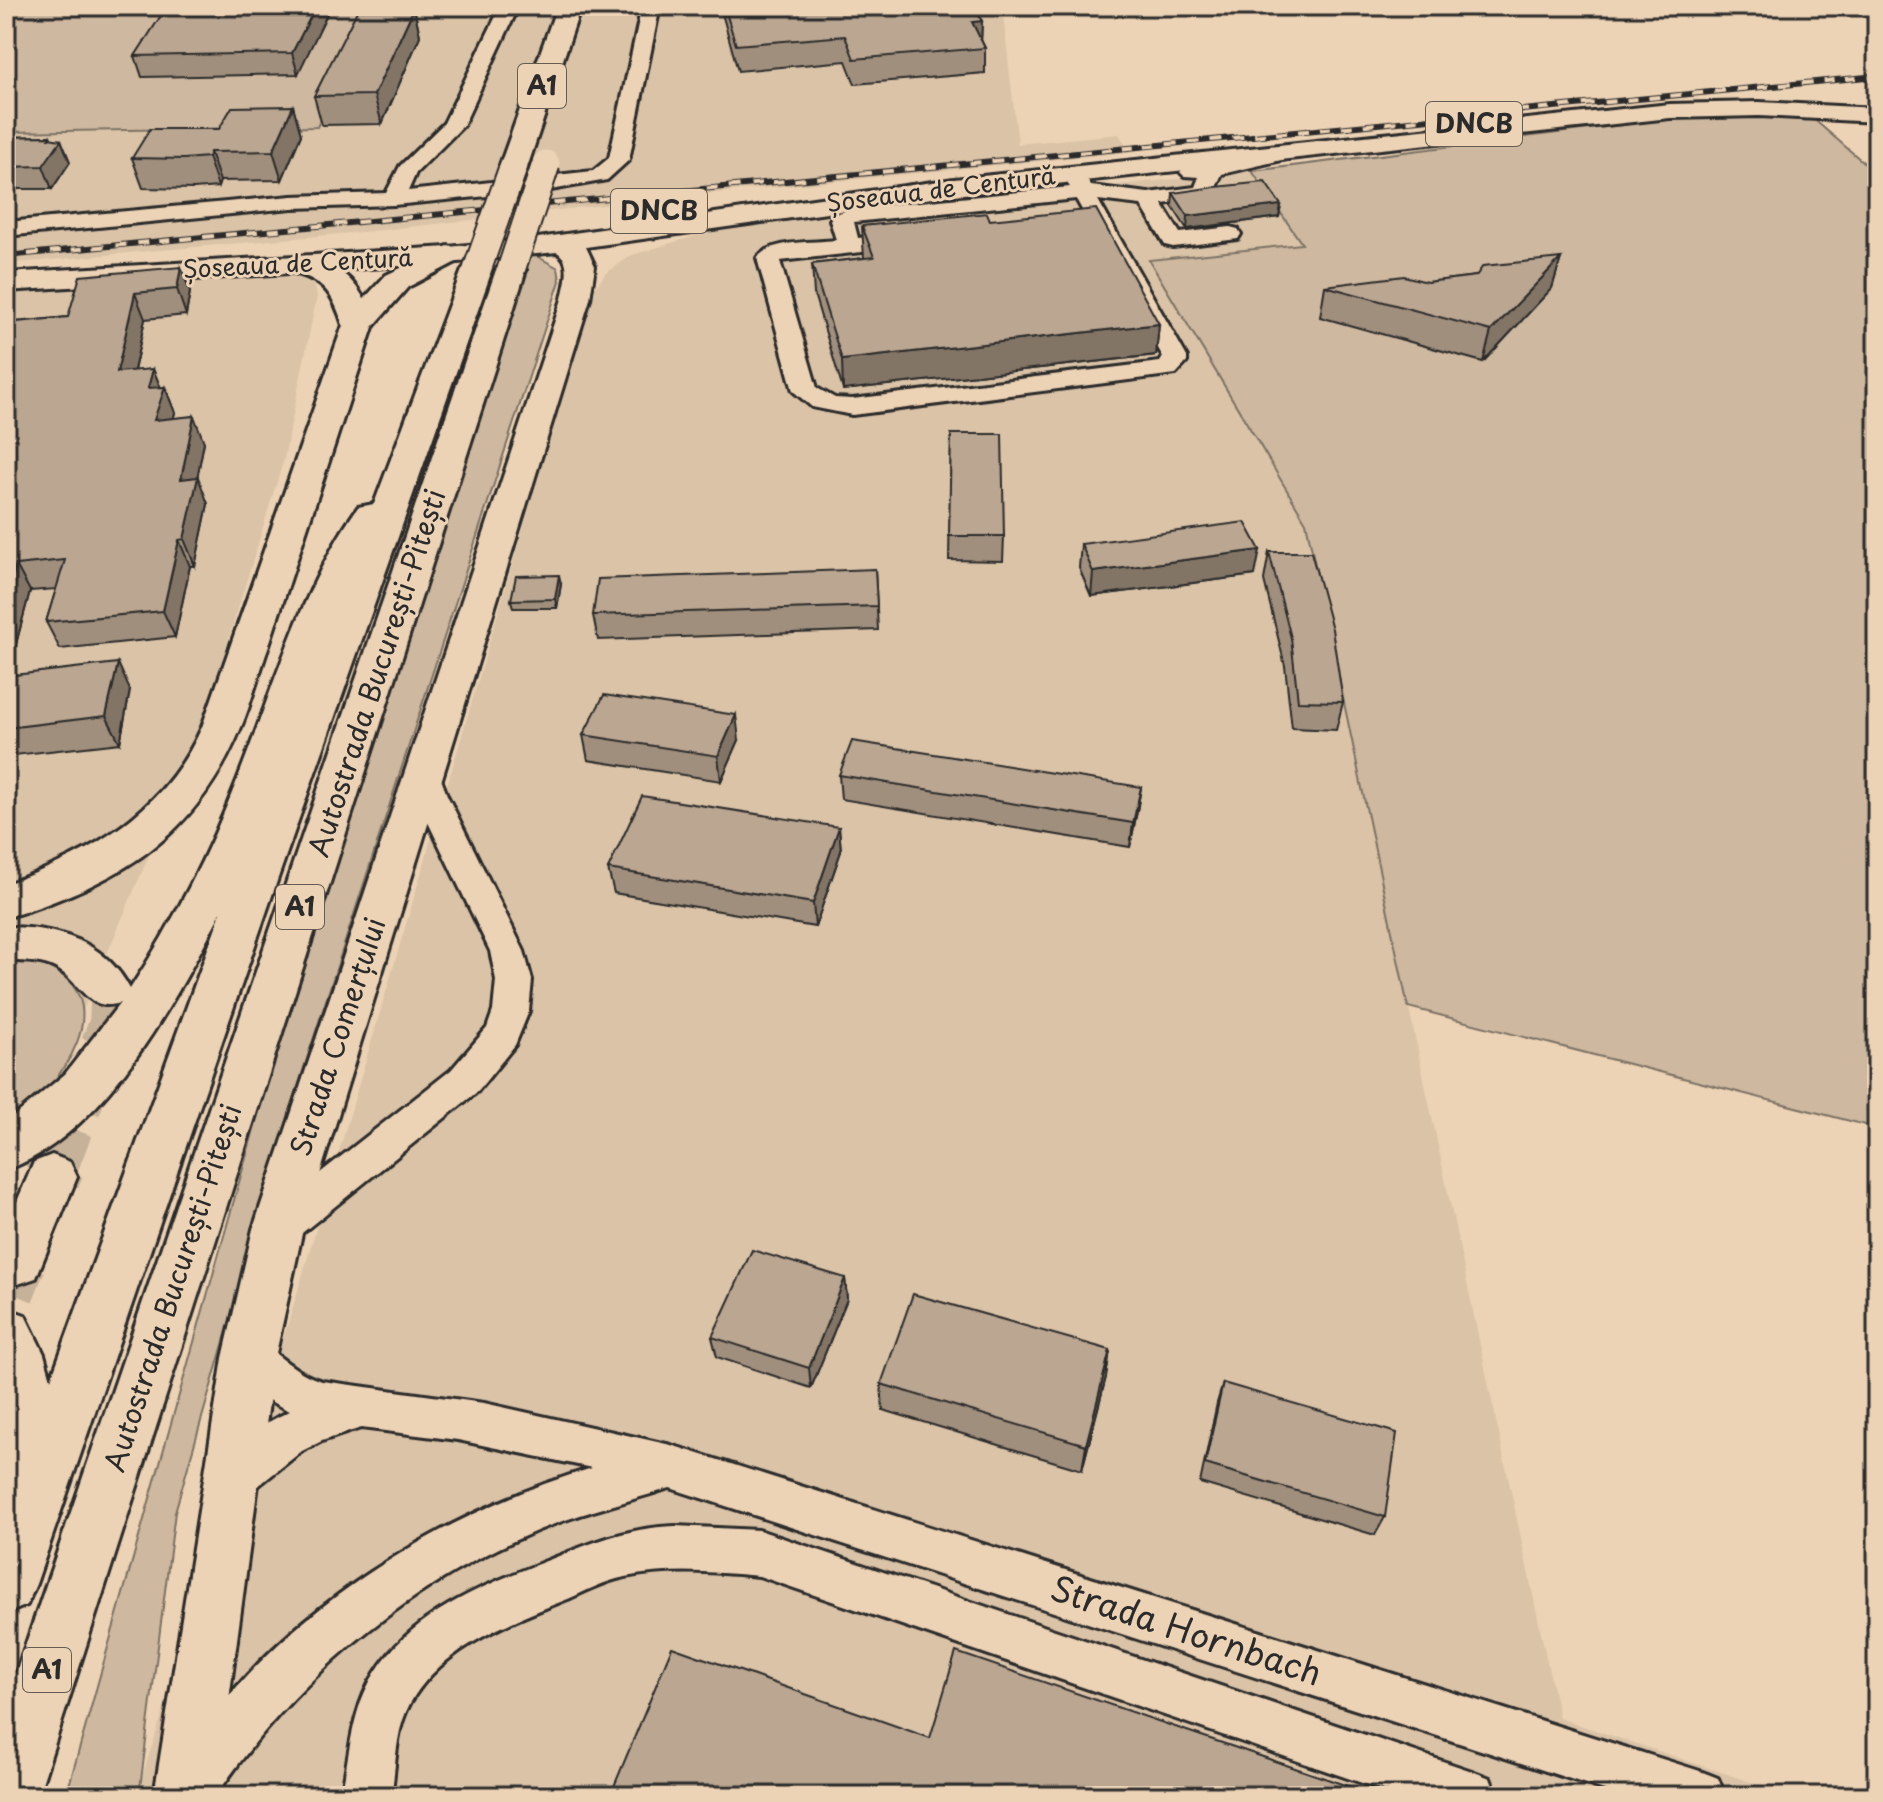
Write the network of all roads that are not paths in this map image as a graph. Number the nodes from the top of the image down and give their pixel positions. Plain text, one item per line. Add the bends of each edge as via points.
1 (510, 6) edge
2 (569, 6) edge
3 (651, 6) edge
4 (1877, 106) edge
5 (1877, 115) edge
6 (1305, 148) junction
7 (550, 153) dead end
8 (1213, 170) junction
9 (1071, 184) junction
10 (394, 199) junction
11 (1148, 199) junction
12 (1099, 221) junction
13 (1068, 224) edge
14 (692, 225) junction
15 (6, 229) edge
16 (1230, 234) dead end
17 (927, 238) edge
18 (562, 243) junction
19 (849, 246) junction
20 (448, 255) junction
21 (296, 264) junction
22 (6, 270) edge
23 (494, 270) junction
24 (6, 282) edge
25 (576, 299) junction
26 (358, 325) junction
27 (411, 453) junction
28 (375, 554) junction
29 (424, 771) junction
30 (6, 901) edge
31 (6, 944) edge
32 (107, 989) tunnel mouth
33 (6, 1149) edge
34 (29, 1179) edge
35 (278, 1229) junction
36 (18, 1261) tunnel mouth
37 (6, 1333) edge
38 (249, 1358) junction
39 (359, 1410) junction
40 (671, 1467) junction
41 (232, 1479) junction
42 (6, 1506) edge
43 (89, 1544) junction
44 (6, 1584) edge
45 (6, 1796) edge
46 (31, 1796) edge
47 (185, 1796) edge
48 (366, 1796) edge
49 (1472, 1796) edge
50 (1700, 1796) edge

1 - 10 street via 453,126 407,170
2 - 23 highway, Autostrada București-Pitești / A1, bridge via 514,165
3 - 10 street via 619,160 606,173 551,184
4 - 22 main road, Șoseaua de Centură / DNCB via 1726,102 1638,107 505,228
5 - 6 main road, Șoseaua de Centură / DNCB via 1699,110
6 - 8 street
6 - 9 main road, Șoseaua de Centură / DNCB
7 - 23 highway, Autostrada București-Pitești / A1, bridge
8 - 9 street
8 - 11 street via 1203,193
9 - 11 street
9 - 12 street
9 - 14 main road, Șoseaua de Centură / DNCB via 808,206
9 - 19 street via 996,209 844,217
10 - 15 street via 292,202
11 - 16 street via 1173,240
12 - 13 street
12 - 19 street via 1175,357 1167,369 852,407 824,403 805,391 768,258
14 - 18 main road, Șoseaua de Centură / DNCB
14 - 25 main road via 616,256 591,277
17 - 19 street
18 - 20 main road, Șoseaua de Centură / DNCB
18 - 25 main road via 578,251 581,259
20 - 21 main road, Șoseaua de Centură / DNCB
20 - 26 highway via 397,281
21 - 24 main road, Șoseaua de Centură / DNCB
21 - 26 highway via 338,280
23 - 27 highway, Autostrada București-Pitești / A1
23 - 43 highway, Autostrada București-Pitești / A1
25 - 29 main road, Strada Comerțului
26 - 30 highway via 228,709 197,777 162,817 116,854
27 - 28 highway, Autostrada București-Pitești / A1
27 - 33 highway via 339,564 230,848 184,940 87,1086
28 - 34 highway via 333,625 211,940 179,1003 139,1067 83,1132
28 - 44 highway, Autostrada București-Pitești / A1
29 - 35 main road, Strada Comerțului
29 - 35 street via 507,951 514,980 511,1011 502,1035 464,1081
31 - 32 highway via 72,954
34 - 36 highway
35 - 38 main road, Strada Comerțului
37 - 42 highway via 19,1355 27,1419
38 - 39 street, Strada Hornbach via 284,1389
38 - 41 main road, Strada Comerțului
39 - 40 street, Strada Hornbach via 511,1429
39 - 41 street, Strada Hornbach via 321,1418 289,1433
40 - 47 street via 496,1526 367,1605 252,1705
40 - 50 street, Strada Hornbach
41 - 47 main road, Strada Comerțului
43 - 45 highway, Autostrada București-Pitești / A1
43 - 46 highway via 52,1729
48 - 49 street via 390,1691 446,1632 481,1610 623,1554 702,1548 759,1553

